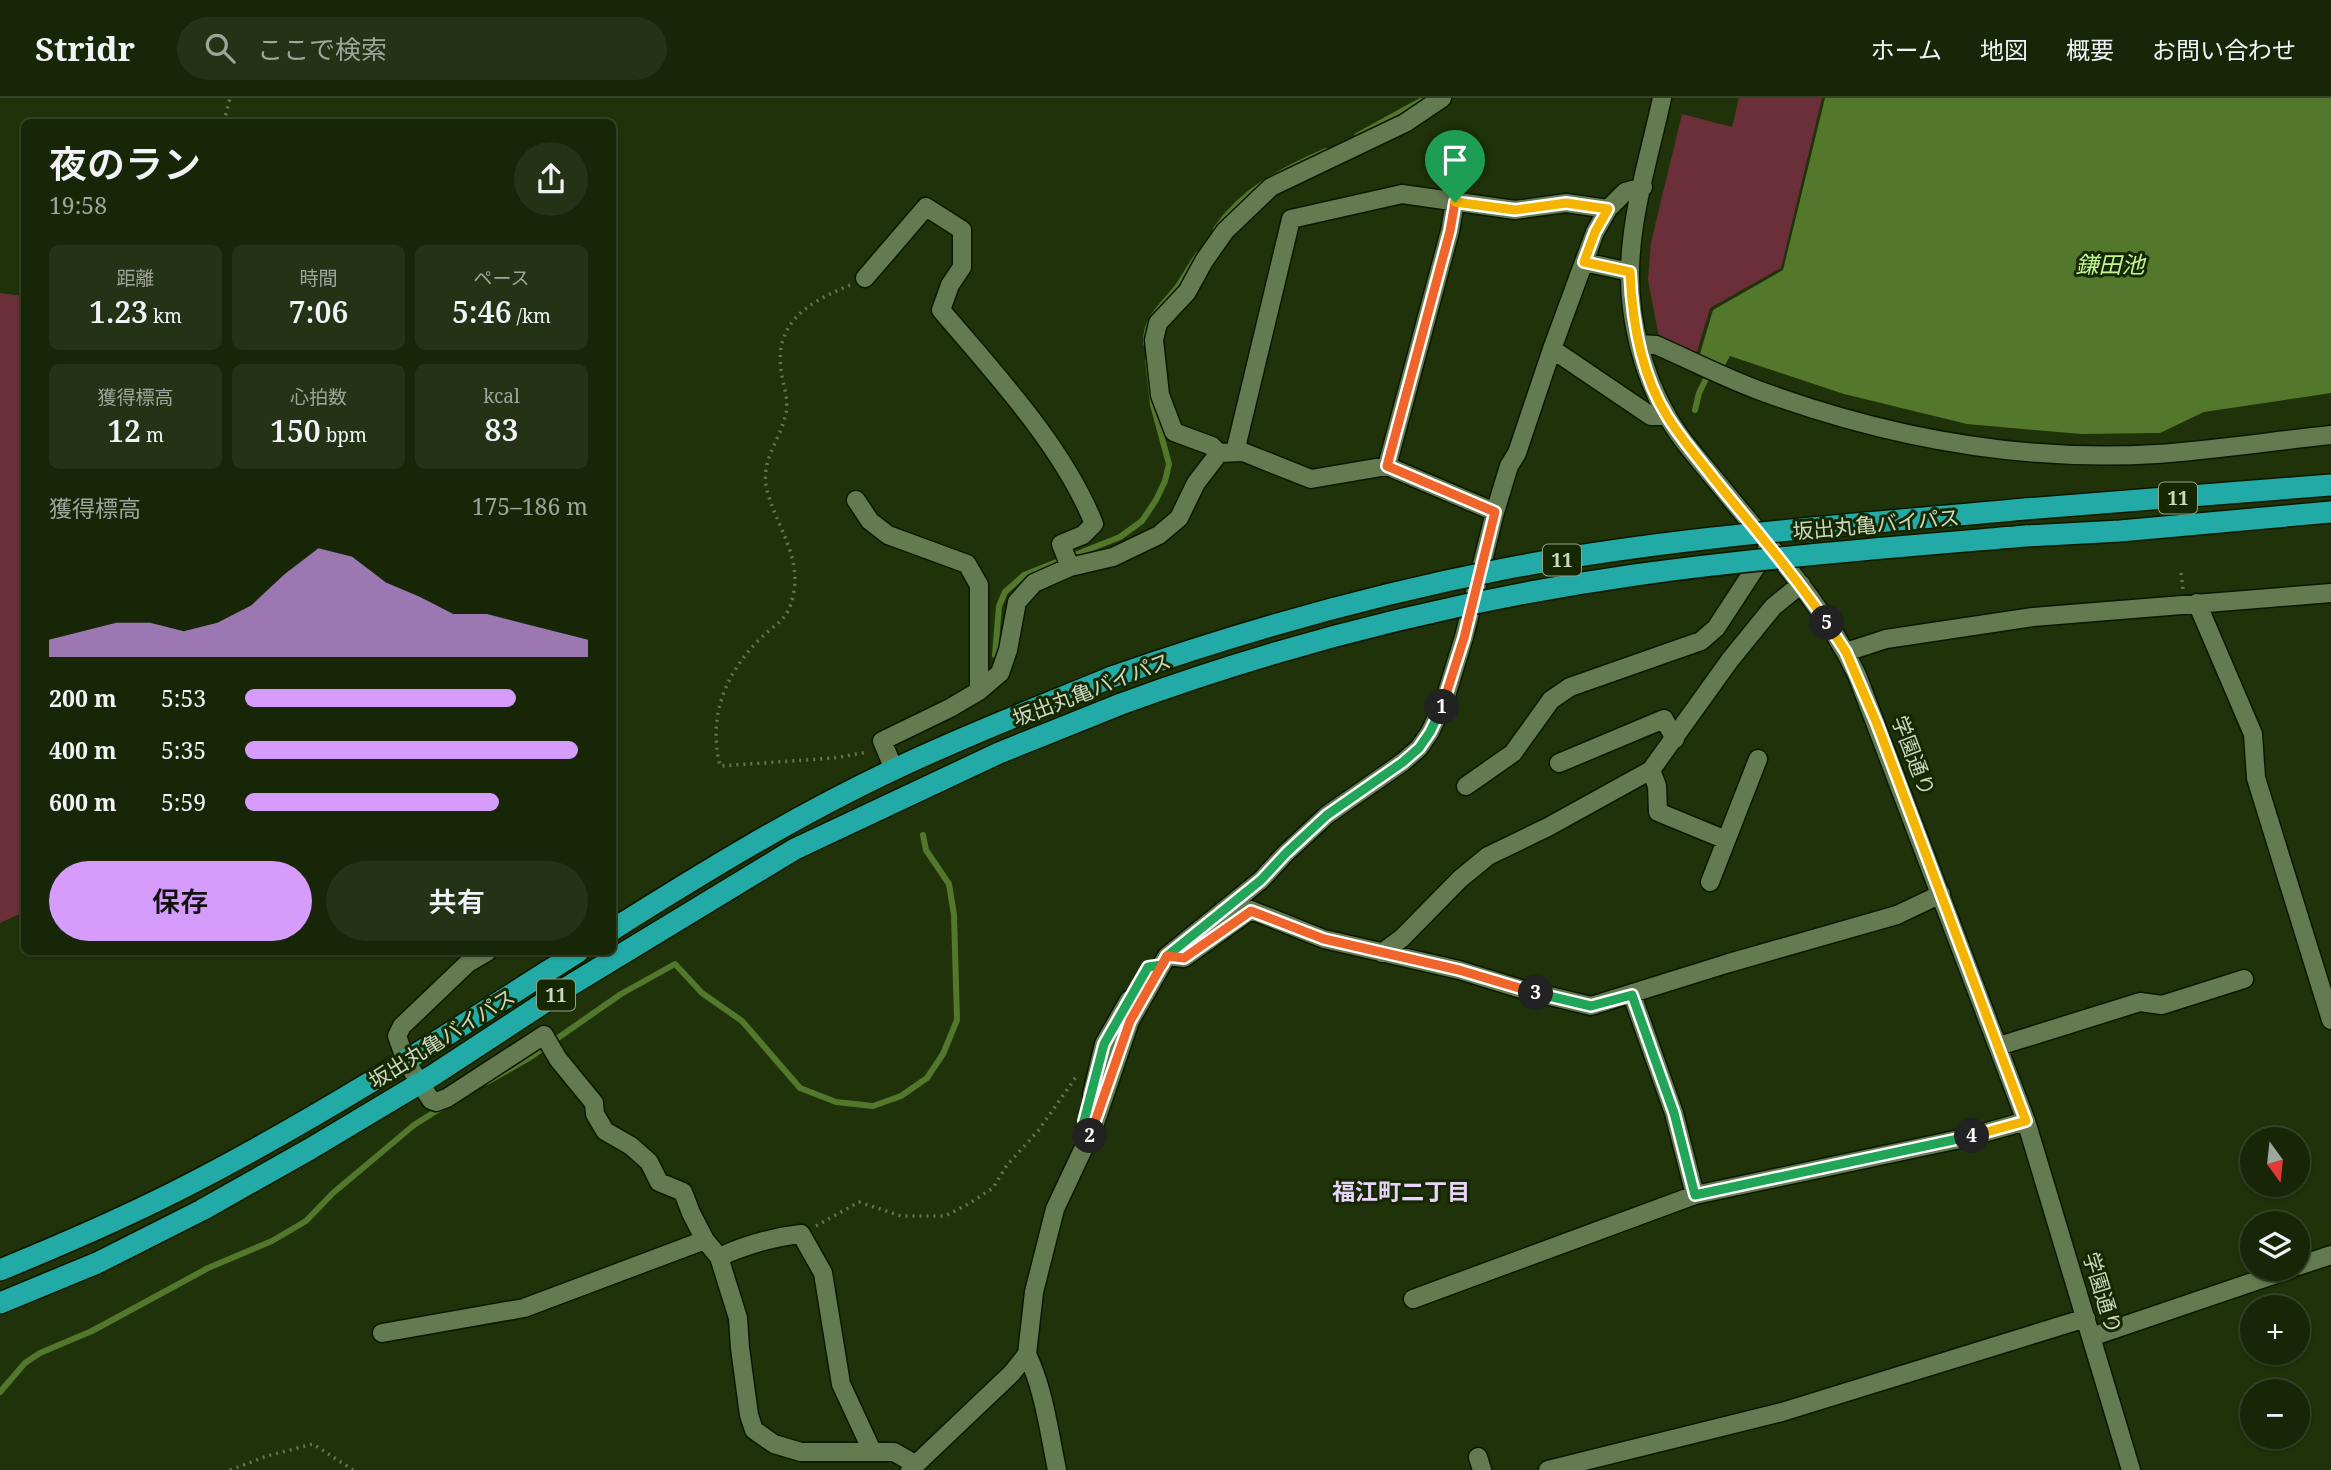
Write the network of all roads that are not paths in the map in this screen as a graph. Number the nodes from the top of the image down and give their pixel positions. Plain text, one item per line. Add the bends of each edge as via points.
1 (1442, 98) edge
2 (1662, 98) edge
3 (1643, 187) junction
4 (1455, 202) junction
5 (1608, 209) junction
6 (1584, 262) junction
7 (1630, 272) junction
8 (865, 278) road end
9 (1640, 344) junction
10 (1552, 349) junction
11 (1667, 416) junction
12 (2331, 435) edge
13 (1227, 453) junction
14 (1387, 466) junction
15 (2331, 475) edge
16 (2331, 485) edge
17 (2247, 492) junction
18 (856, 500) dead end
19 (1495, 512) junction
20 (2331, 512) edge
21 (2331, 518) edge
22 (2120, 531) junction
23 (1770, 548) junction
24 (1067, 560) junction
25 (1801, 584) junction
26 (2331, 593) edge
27 (2197, 603) junction
28 (1846, 652) junction
29 (979, 691) junction
30 (1675, 739) junction
31 (1758, 759) dead end
32 (1559, 763) dead end
33 (894, 769) junction
34 (1651, 769) junction
35 (1466, 786) dead end
36 (1726, 840) junction
37 (1710, 882) dead end
38 (1941, 894) junction
39 (616, 927) edge
40 (1382, 953) junction
41 (481, 955) edge
42 (573, 955) edge
43 (1164, 961) junction
44 (2244, 979) dead end
45 (1632, 995) junction
46 (2331, 1020) edge
47 (1999, 1046) junction
48 (406, 1061) junction
49 (419, 1083) junction
50 (2026, 1121) junction
51 (1087, 1141) junction
52 (1695, 1195) junction
53 (705, 1240) junction
54 (2331, 1255) edge
55 (719, 1257) junction
56 (2310, 1262) edge
57 (0, 1270) edge
58 (2256, 1281) edge
59 (1413, 1300) dead end
60 (0, 1303) edge
61 (2086, 1318) junction
62 (382, 1333) dead end
63 (2091, 1337) junction
64 (1027, 1354) junction
65 (872, 1451) junction
66 (912, 1467) edge
67 (1057, 1470) edge
68 (1548, 1470) edge
69 (2131, 1470) edge

1 - 13 street via 1405,122 1271,187 1225,231 1187,292 1158,323 1154,340 1160,395 1174,432
2 - 3 street, 学園通り
3 - 5 street via 1625,192
3 - 7 street, 学園通り
4 - 5 street via 1515,210 1566,203
4 - 13 street via 1402,194 1291,219
4 - 14 street
5 - 6 street
6 - 7 street
6 - 10 street
7 - 9 street, 学園通り
8 - 24 street via 926,207 962,230 962,267 941,310 1006,388 1082,494 1094,524 1083,535 1061,544
9 - 11 street, 学園通り
9 - 12 street via 1656,345 1756,389 1867,424 2002,450 2157,454
10 - 11 street via 1651,416
10 - 19 street
11 - 23 street, 学園通り
13 - 14 street via 1243,452 1311,479
13 - 24 street via 1196,483 1179,518 1159,536 1113,556
14 - 19 street
15 - 17 highway
16 - 17 highway, 坂出丸亀バイパス / 11
17 - 33 highway, 坂出丸亀バイパス / 11, bridge via 1830,527 1633,548 1506,568 1297,617 1186,651 1112,677
18 - 29 street via 870,521 888,535 967,564 979,585
19 - 43 street via 1444,702 1419,748 1327,815 1261,880
20 - 22 highway, 坂出丸亀バイパス / 11
21 - 22 highway, 11
22 - 49 highway, 坂出丸亀バイパス / 11, bridge via 1833,553 1647,574 1421,615 1193,677 999,753 795,849
23 - 25 street, 学園通り
23 - 35 street via 1716,628 1701,641 1570,687 1550,700 1513,753
24 - 29 street via 1034,583 1017,602 1000,673
25 - 28 street, 学園通り
25 - 30 street via 1755,628
26 - 27 street
27 - 28 street via 2033,617 1886,639
27 - 46 street via 2253,734 2256,778
28 - 38 street, 学園通り
29 - 33 street via 882,741
30 - 32 street via 1664,719
30 - 34 street
31 - 36 street
33 - 39 highway, 坂出丸亀バイパス / 11 via 792,821
34 - 36 street via 1658,812
34 - 40 street via 1488,856
36 - 37 street
38 - 45 street via 1898,915
38 - 47 street, 学園通り
40 - 43 street via 1324,939 1251,911 1184,958
40 - 45 street via 1591,1006
41 - 48 street via 402,1026 397,1036
42 - 48 highway, 坂出丸亀バイパス / 11
43 - 51 street via 1130,1021
43 - 51 street via 1148,967 1104,1044 1084,1121
44 - 47 street via 2162,1005 2140,1002
45 - 52 street via 1674,1113
47 - 50 street, 学園通り
48 - 49 street
48 - 57 highway, 坂出丸亀バイパス / 11 via 195,1182 89,1234
49 - 53 street via 436,1102 548,1040 594,1103 605,1130 649,1162 659,1182 683,1192
49 - 60 highway, 坂出丸亀バイパス / 11 via 202,1210 97,1263
50 - 52 street
50 - 61 street, 学園通り
51 - 64 street via 1055,1209 1034,1292
52 - 59 street
53 - 55 street
53 - 62 street via 524,1308
54 - 56 street
55 - 65 street via 738,1318 754,1430 774,1444 801,1452
55 - 65 street via 801,1234 823,1273 841,1384
58 - 63 street
61 - 63 street, 学園通り
61 - 68 street via 1782,1412
63 - 69 street, 学園通り
64 - 66 street via 1013,1373
64 - 67 street via 1041,1393
65 - 66 street via 894,1451

